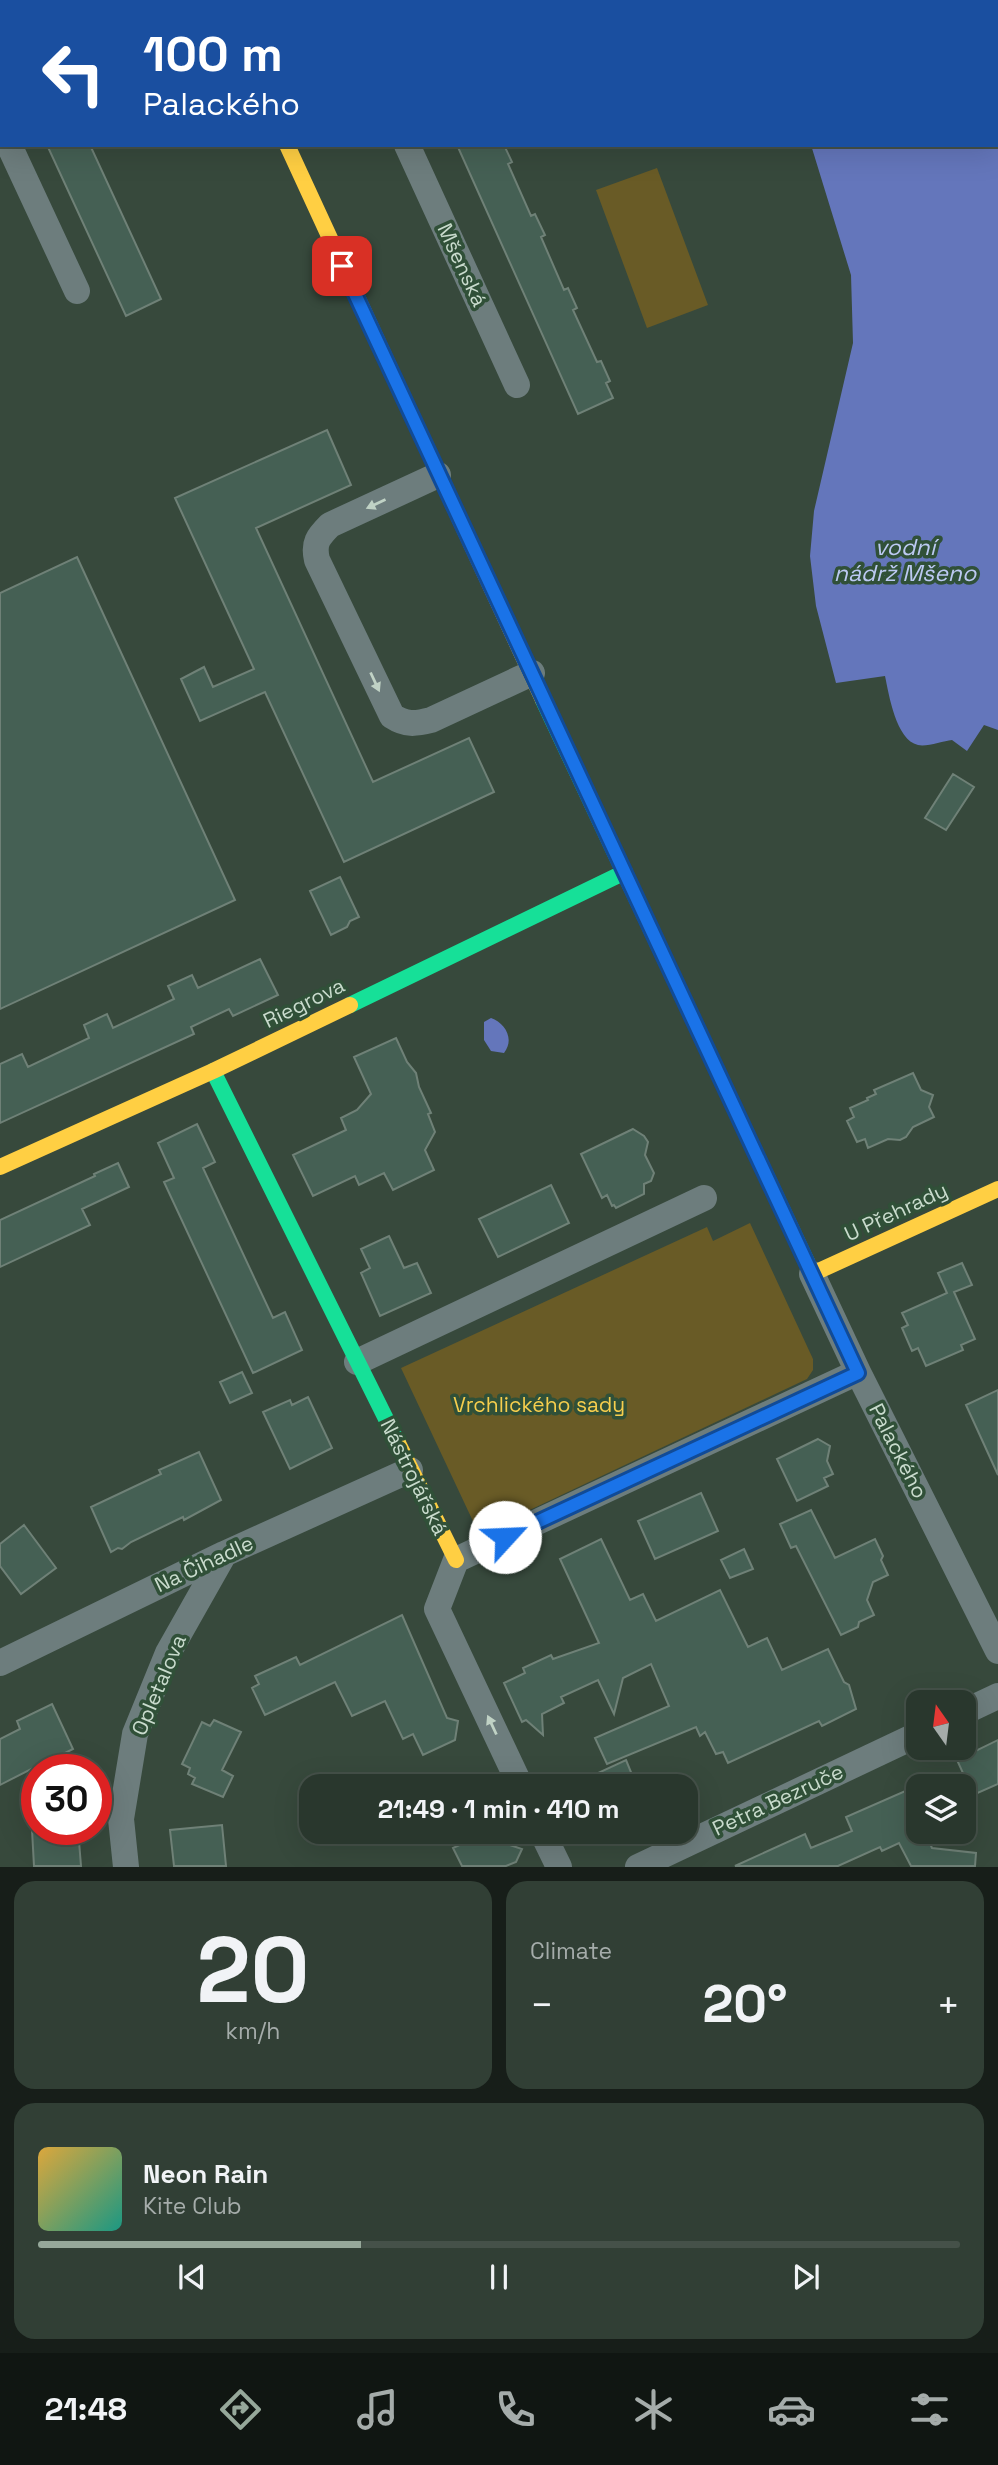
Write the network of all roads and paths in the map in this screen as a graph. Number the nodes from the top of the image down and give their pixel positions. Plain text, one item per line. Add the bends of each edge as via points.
1 (10, 147) edge
2 (288, 147) edge
3 (408, 147) edge
4 (77, 291) dead end
5 (517, 385) dead end
6 (438, 475) junction
7 (532, 673) junction
8 (625, 872) junction
9 (212, 1071) junction
10 (0, 1167) edge
11 (998, 1189) edge
12 (704, 1198) dead end
13 (812, 1273) junction
14 (357, 1362) junction
15 (858, 1373) junction
16 (410, 1470) junction
17 (224, 1554) junction
18 (456, 1560) junction
19 (998, 1651) edge
20 (4, 1656) edge
21 (998, 1696) edge
22 (976, 1706) edge
23 (906, 1740) edge
24 (515, 1774) edge
25 (548, 1844) edge
26 (126, 1867) edge
27 (559, 1867) edge
28 (638, 1867) edge

1 - 4 street
2 - 6 street, Palackého
3 - 5 street, Mšenská
6 - 7 street, Palackého
6 -> 7 street via 330,525 314,548 391,716 403,723 430,720
7 - 8 street, Palackého
8 - 9 street, Riegrova
8 - 13 street, Palackého
9 - 10 street, Riegrova
9 - 14 street, Nástrojářská
11 - 13 street, U Přehrady
12 - 14 street
13 - 15 street, Palackého
14 - 16 street, Nástrojářská
15 - 18 street, Nástrojářská
15 - 19 street, Palackého
16 - 17 street, Na Čihadle
16 - 18 street, Nástrojářská
17 - 20 street, Na Čihadle
17 - 26 street, Opletalova via 169,1653 135,1734 121,1819
24 -> 18 street via 437,1609
21 - 22 street
23 - 28 street, Petra Bezruče
25 - 27 street

